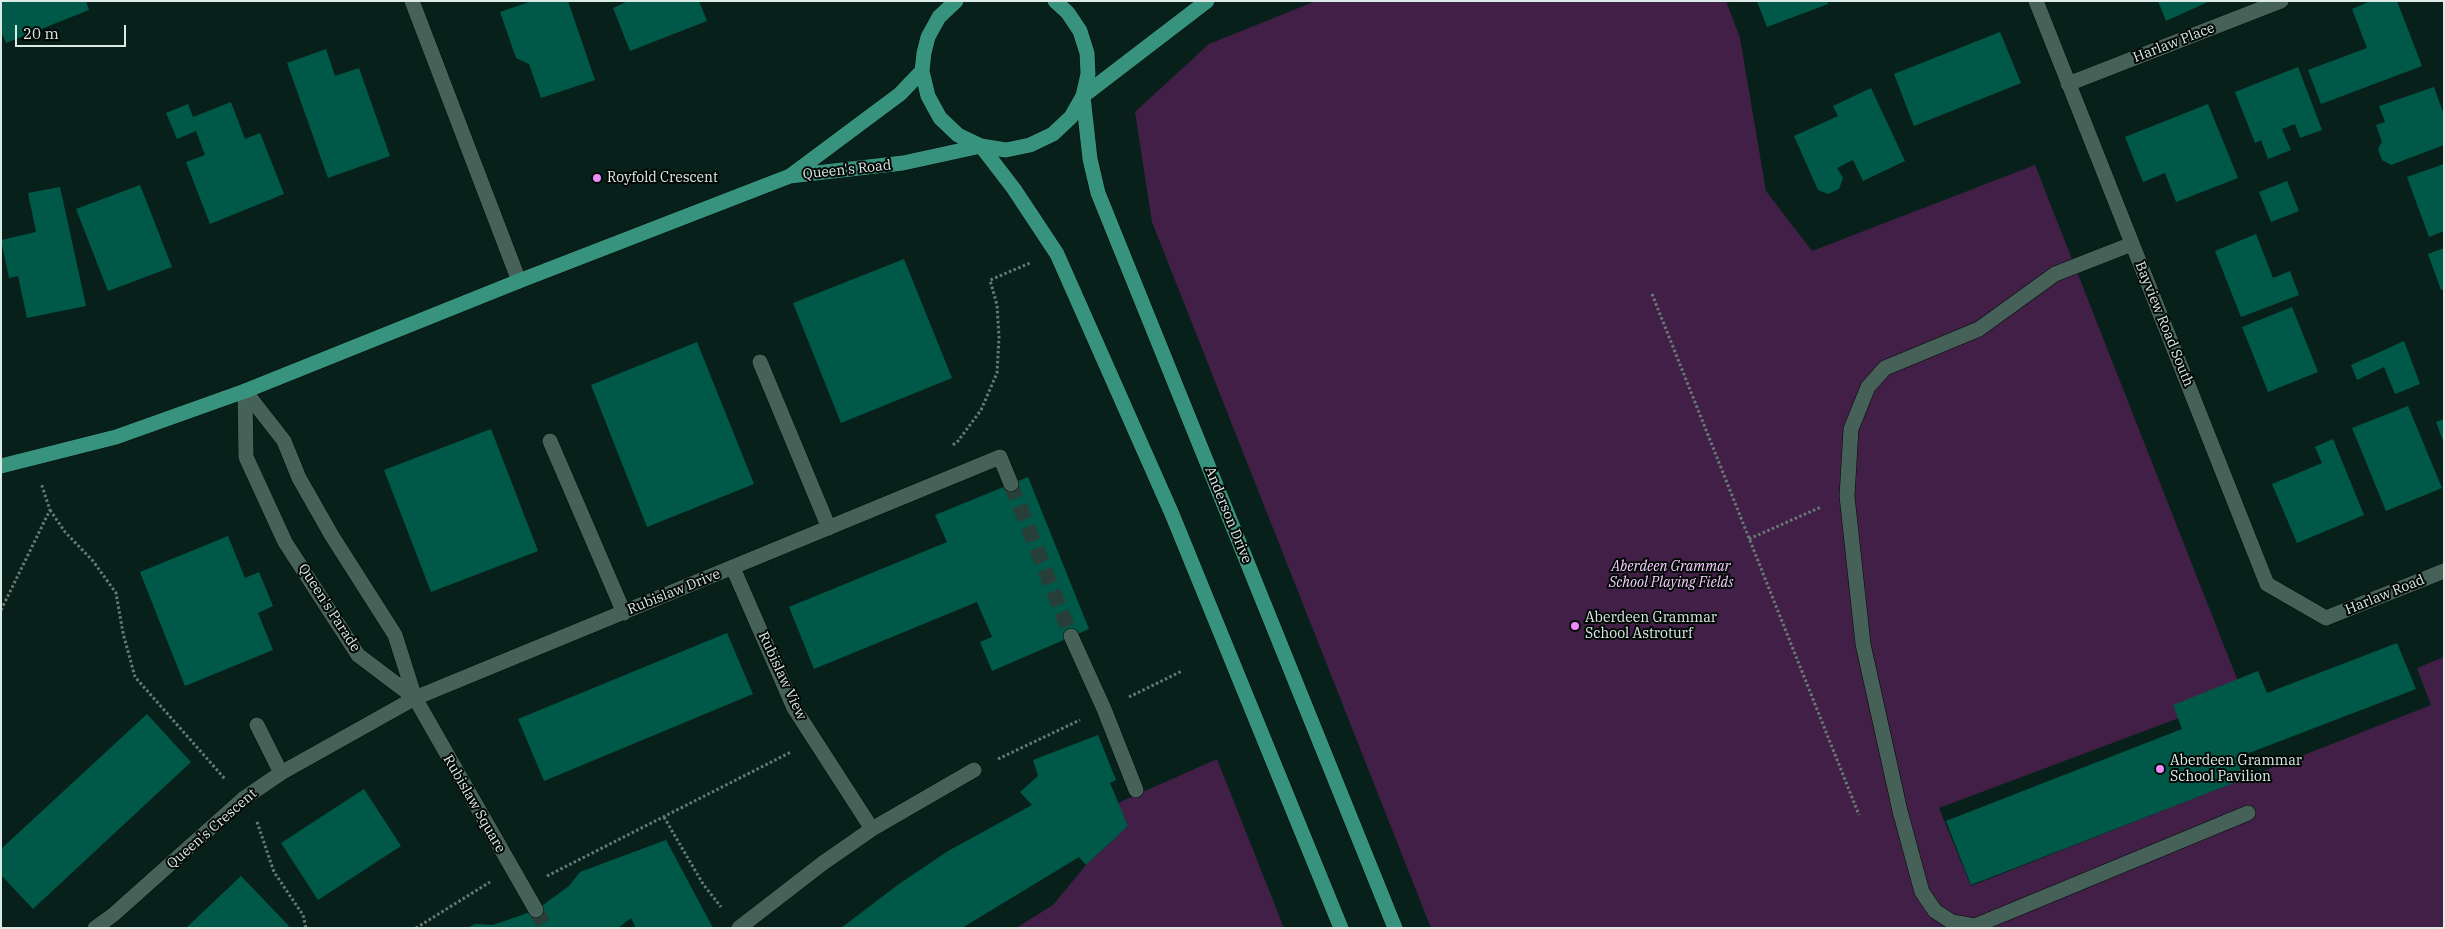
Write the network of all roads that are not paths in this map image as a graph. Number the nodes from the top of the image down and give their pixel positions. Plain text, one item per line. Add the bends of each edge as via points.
1 (412, 1) edge
2 (940, 1) edge
3 (956, 1) edge
4 (1055, 1) edge
5 (1207, 1) edge
6 (2036, 1) edge
7 (2281, 1) edge
8 (939, 17) junction
9 (922, 71) junction
10 (2068, 84) junction
11 (1083, 96) junction
12 (981, 146) junction
13 (790, 176) junction
14 (2132, 244) junction
15 (519, 281) junction
16 (760, 362) dead end
17 (245, 391) junction
18 (550, 441) dead end
19 (1, 466) edge
20 (1011, 484) tunnel mouth
21 (829, 528) junction
22 (733, 568) junction
23 (2444, 571) edge
24 (624, 613) junction
25 (2326, 618) joint
26 (1072, 636) tunnel mouth
27 (414, 698) junction
28 (257, 725) dead end
29 (974, 770) dead end
30 (282, 773) junction
31 (1136, 790) dead end
32 (2248, 814) dead end
33 (872, 829) junction
34 (536, 910) tunnel mouth
35 (95, 928) edge
36 (739, 928) edge
37 (1341, 928) edge
38 (1394, 928) edge

1 - 15 street
2 - 8 main road
3 - 8 main road
4 - 11 main road via 1068,12 1080,31 1087,52 1088,74
5 - 11 main road
6 - 10 street, Bayview Road South
7 - 10 street, Harlaw Place
8 - 9 main road via 928,37
9 - 12 main road via 928,96 940,118 958,135
9 - 13 main road, Queen's Road via 900,94
10 - 14 street, Bayview Road South
11 - 12 main road via 1071,117 1045,138 1006,150
11 - 38 main road, Anderson Drive via 1090,159 1104,209
12 - 13 main road, Queen's Road via 895,164
12 - 37 main road via 1057,254 1172,514
13 - 15 main road
14 - 25 street, Bayview Road South via 2267,584
14 - 32 street via 2055,274 1979,329 1885,368 1868,387 1851,429 1847,496 1863,644 1900,812 1922,892 1936,912 1952,922 1974,926
15 - 17 main road
16 - 21 street
17 - 19 main road via 116,437
17 - 27 street via 284,441 299,478 332,536 395,635
17 - 27 street, Queen's Parade via 246,457 285,542 358,655
18 - 24 street
20 - 21 street, Rubislaw Drive via 1000,457
21 - 22 street, Rubislaw Drive
22 - 24 street, Rubislaw Drive
22 - 33 street, Rubislaw View via 794,708
23 - 25 street, Harlaw Road
24 - 27 street, Rubislaw Drive
26 - 31 street
27 - 30 street, Queen's Crescent
27 - 34 street, Rubislaw Square
28 - 30 street
29 - 33 street
30 - 35 street, Queen's Crescent via 243,799 114,915
33 - 36 street

